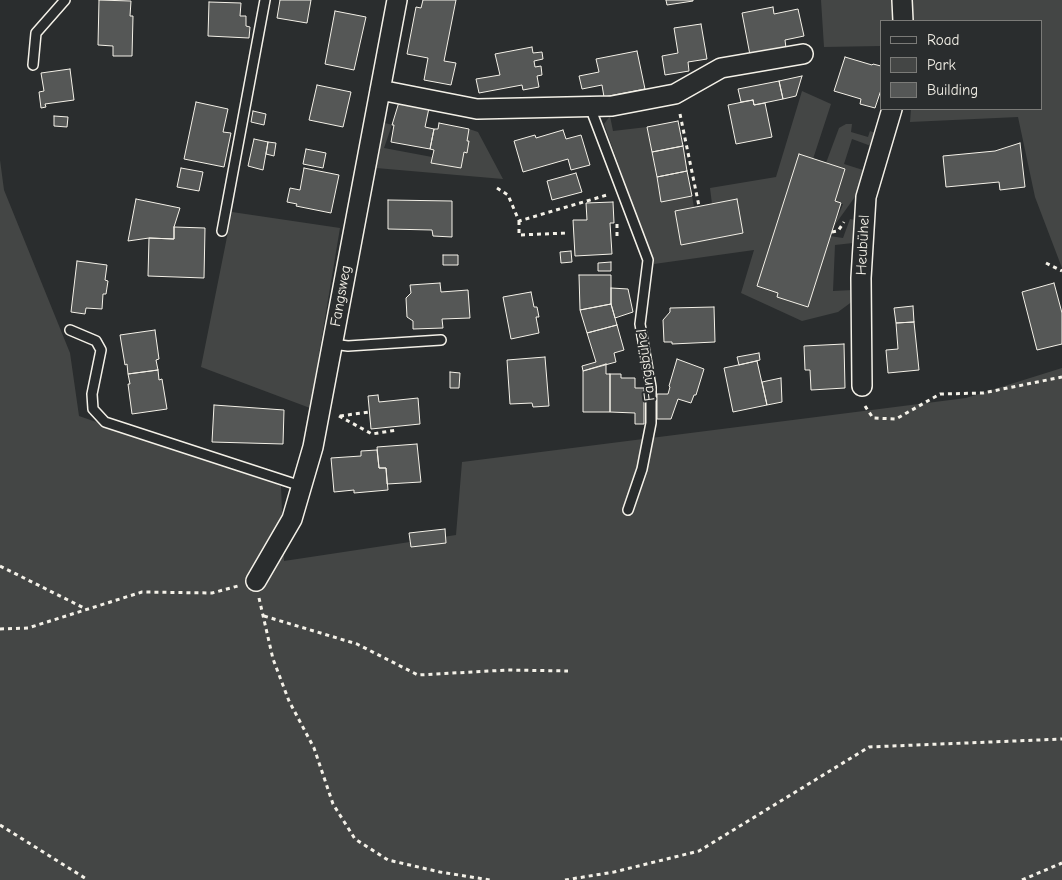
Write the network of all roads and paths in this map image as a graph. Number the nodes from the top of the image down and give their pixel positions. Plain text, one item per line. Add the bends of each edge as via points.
1 (66, 0) edge
2 (265, 0) edge
3 (396, 0) edge
4 (902, 0) edge
5 (903, 20) edge
6 (803, 54) dead end
7 (33, 65) dead end
8 (380, 90) junction
9 (676, 94) junction
10 (590, 107) junction
11 (892, 110) edge
12 (497, 188) dead end
13 (609, 194) dead end
14 (699, 206) dead end
15 (519, 222) junction
16 (222, 231) dead end
17 (568, 233) dead end
18 (1046, 263) dead end
19 (1062, 271) edge
20 (70, 330) dead end
21 (441, 340) dead end
22 (332, 344) junction
23 (1062, 377) edge
24 (862, 386) joint
25 (369, 412) dead end
26 (338, 416) junction
27 (318, 419) junction
28 (397, 430) dead end
29 (301, 486) junction
30 (628, 510) dead end
31 (0, 566) edge
32 (256, 581) junction
33 (85, 609) junction
34 (263, 616) junction
35 (0, 629) edge
36 (568, 671) dead end
37 (1062, 739) edge
38 (0, 825) edge
39 (1062, 863) edge
40 (88, 880) edge
41 (480, 880) edge
42 (484, 880) edge
43 (490, 880) edge
44 (565, 880) edge
45 (1022, 880) edge

1 - 7 lane via 36,33
2 - 16 lane
3 - 8 street, Fangsweg
4 - 5 street
6 - 9 street via 721,68
8 - 10 street via 477,109
8 - 22 street, Fangsweg
9 - 10 street
9 - 14 path
10 - 30 lane, Fangsbühel via 648,260 640,324 651,386 651,423 642,469
11 - 24 street, Heubühel via 866,197 861,278
12 - 15 path via 508,195
13 - 15 path
15 - 17 path via 519,235
18 - 19 path
20 - 29 lane via 96,341 101,350 92,394 93,408 105,422
21 - 22 lane via 348,346
22 - 27 street, Fangsweg
23 - 24 path via 983,393 940,394 896,419 873,418 863,404
25 - 26 path
26 - 27 path
26 - 28 path via 372,434
27 - 29 street, Fangsweg
29 - 32 street, Fangsweg via 292,519
31 - 33 path
32 - 33 path via 212,593 142,592
32 - 34 path
33 - 35 path via 28,628
34 - 36 path via 357,644 418,675 508,670
34 - 42 path via 273,659 289,701 314,748 333,804 355,838 388,860
37 - 44 path via 869,747 699,851 614,872
38 - 40 path
39 - 45 path
41 - 42 path
42 - 43 path

